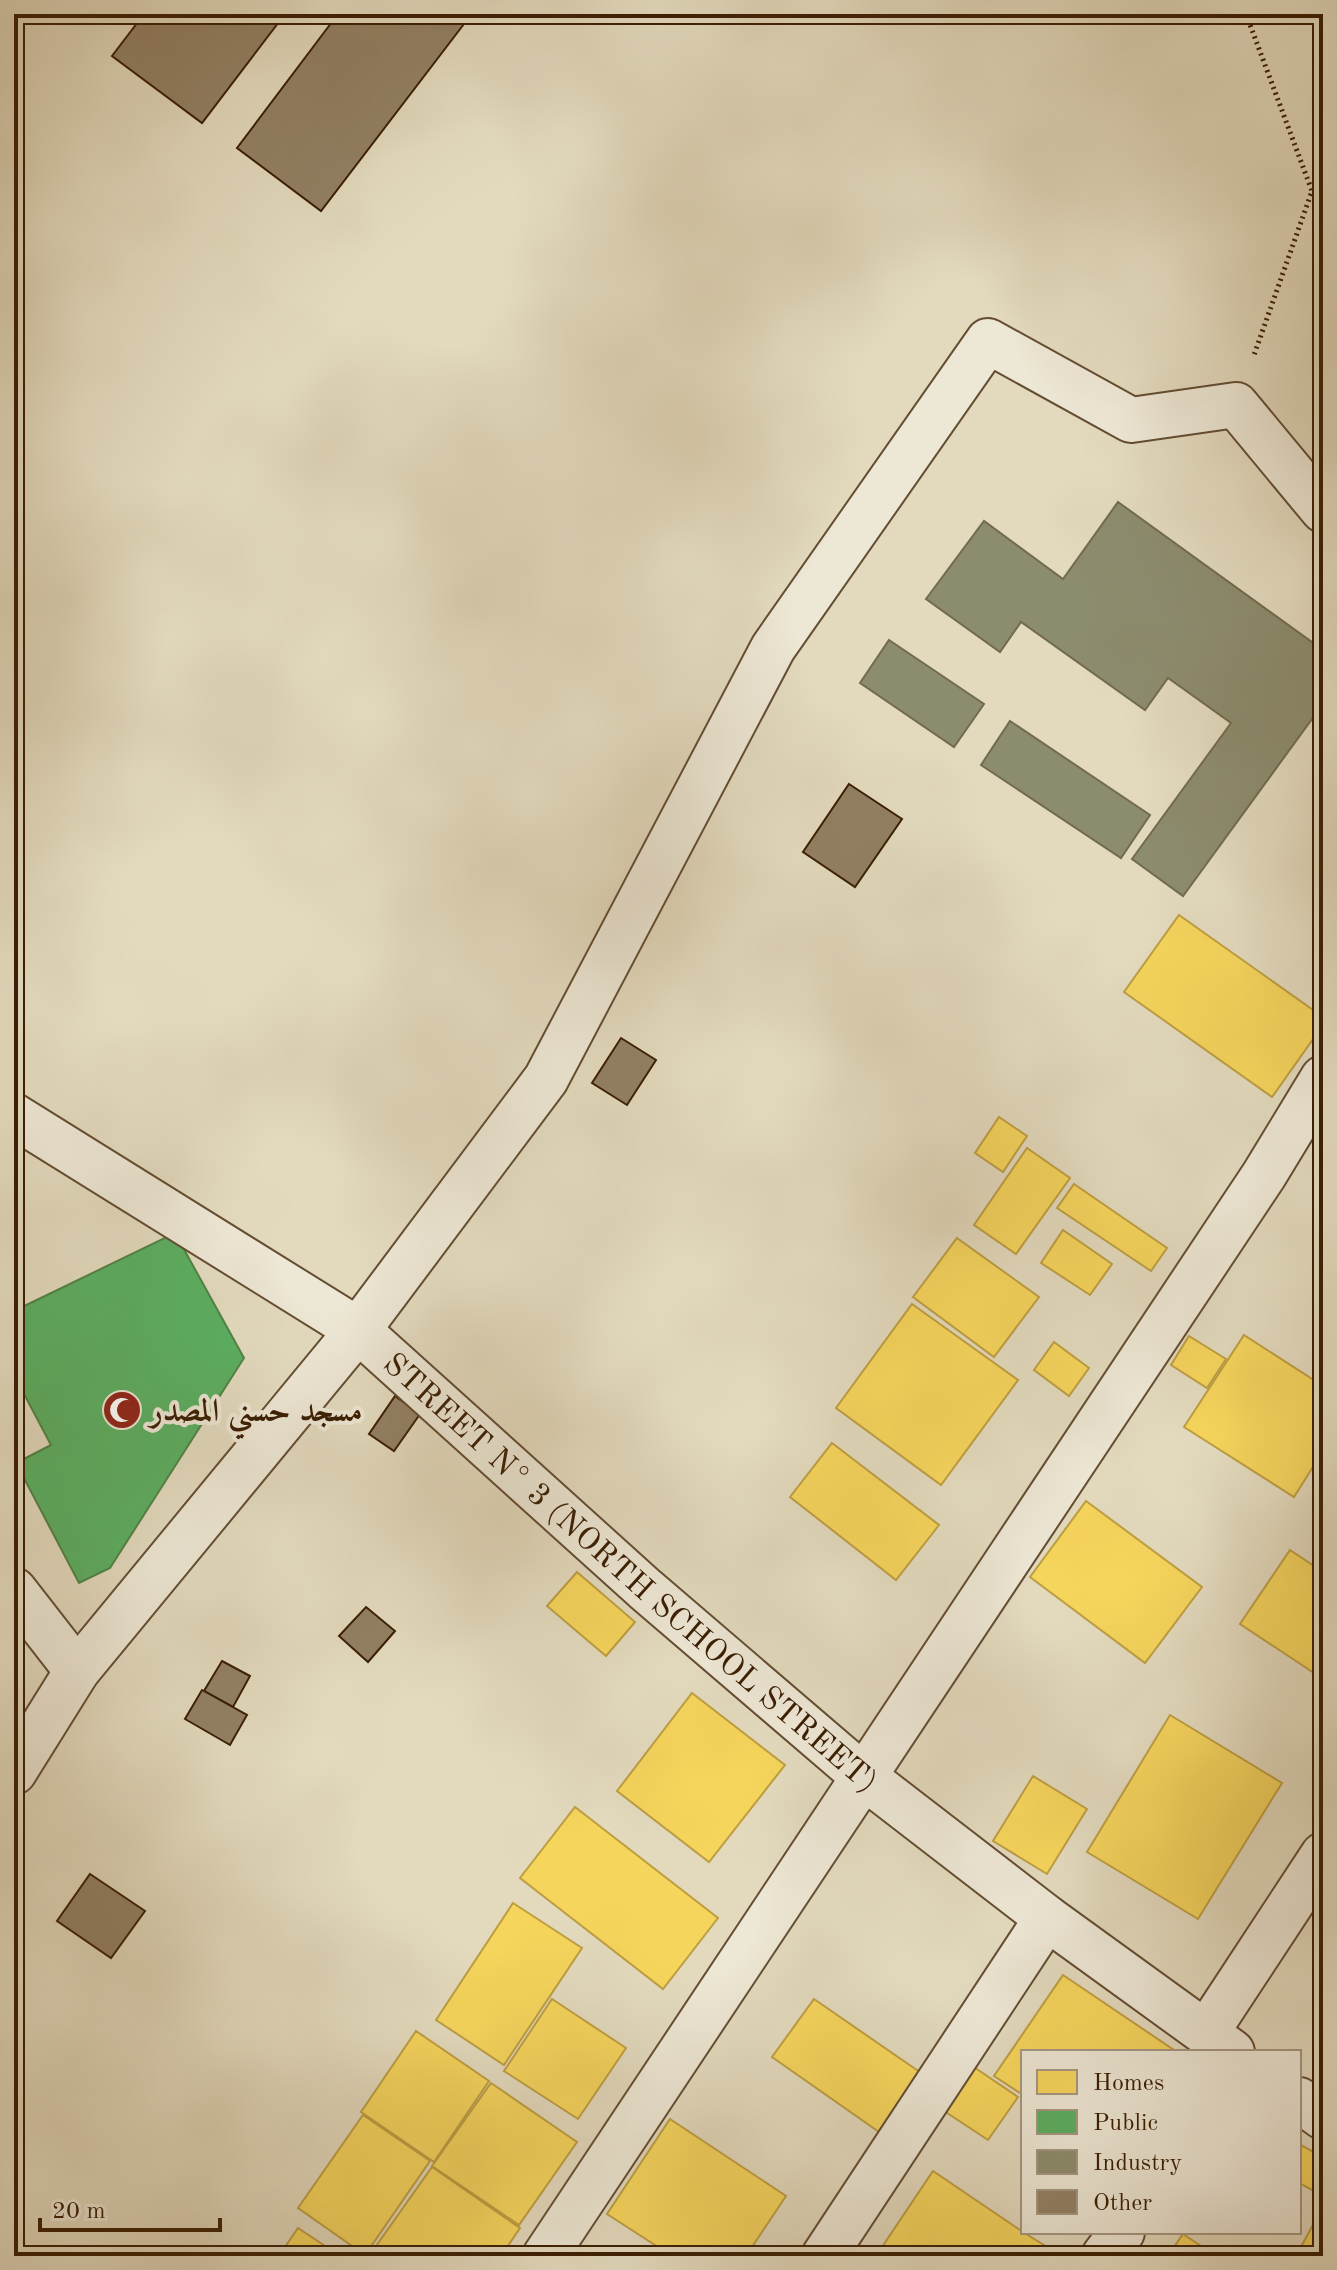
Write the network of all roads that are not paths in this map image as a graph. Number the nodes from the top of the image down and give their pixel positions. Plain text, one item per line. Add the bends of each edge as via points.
1 (1323, 510) edge
2 (1323, 1078) edge
3 (14, 1116) edge
4 (358, 1330) junction
5 (14, 1590) edge
6 (77, 1671) junction
7 (14, 1772) edge
8 (863, 1776) junction
9 (1323, 1855) edge
10 (1047, 1918) junction
11 (1219, 2042) edge
12 (1301, 2101) edge
13 (1323, 2117) edge
14 (1120, 2234) edge
15 (545, 2256) edge
16 (824, 2256) edge
17 (1104, 2256) edge

1 - 4 street via 1236,405 1131,420 988,341 773,648 546,1079
2 - 8 street via 1264,1175
3 - 4 street, STREET N° 3 (NORTH SCHOOL STREET)
4 - 6 street
4 - 8 street, STREET N° 3 (NORTH SCHOOL STREET) via 645,1589
5 - 6 street
6 - 7 street
8 - 10 street, STREET N° 3 (NORTH SCHOOL STREET)
8 - 15 street
9 - 11 street
10 - 11 street, STREET N° 3 (NORTH SCHOOL STREET)
10 - 16 street
12 - 13 street
14 - 17 street

